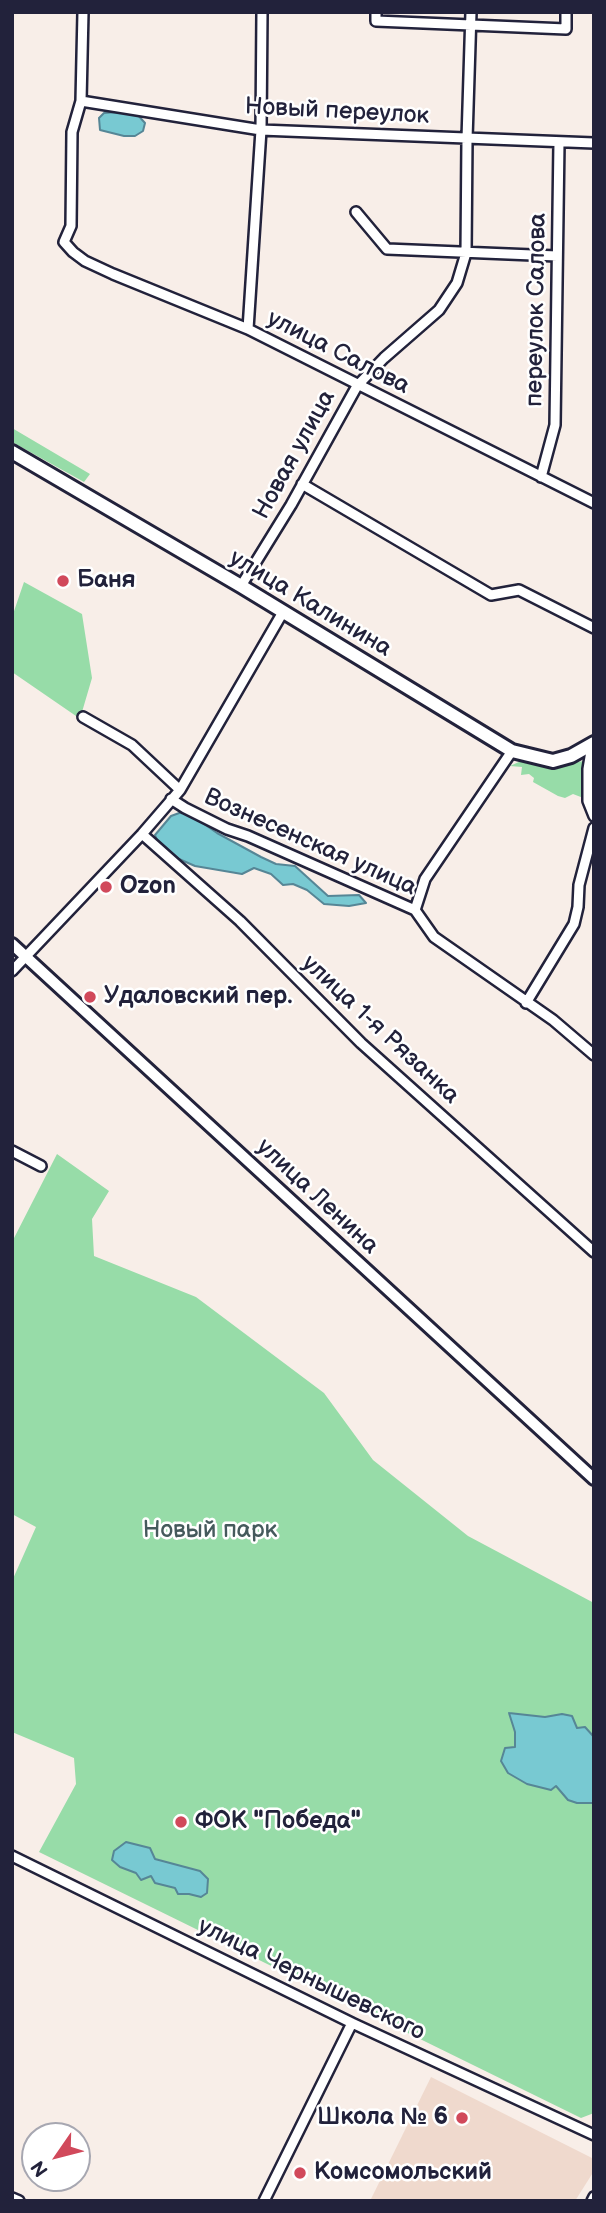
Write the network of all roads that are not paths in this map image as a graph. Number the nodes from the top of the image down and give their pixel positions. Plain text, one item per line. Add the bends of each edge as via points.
1 (83, 12) edge
2 (262, 12) edge
3 (376, 12) edge
4 (471, 12) edge
5 (566, 12) edge
6 (471, 24) junction
7 (81, 101) junction
8 (261, 130) junction
9 (467, 139) junction
10 (559, 142) junction
11 (594, 143) edge
12 (356, 212) dead end
13 (466, 253) junction
14 (557, 256) junction
15 (248, 329) junction
16 (358, 386) junction
17 (12, 453) edge
18 (541, 477) junction
19 (302, 484) junction
20 (594, 503) edge
21 (241, 586) junction
22 (283, 612) junction
23 (594, 628) edge
24 (83, 717) dead end
25 (593, 744) edge
26 (512, 751) junction
27 (180, 790) junction
28 (172, 799) junction
29 (594, 816) edge
30 (594, 828) edge
31 (142, 834) junction
32 (415, 910) junction
33 (12, 944) edge
34 (25, 957) junction
35 (12, 971) edge
36 (526, 1003) junction
37 (594, 1055) edge
38 (12, 1151) edge
39 (41, 1166) dead end
40 (594, 1252) edge
41 (594, 1479) edge
42 (12, 1856) edge
43 (352, 2023) junction
44 (594, 2135) edge
45 (12, 2198) edge
46 (19, 2201) edge
47 (264, 2201) edge

1 - 7 street
2 - 8 street
3 - 6 street via 376,21
4 - 6 street, Новая улица
5 - 6 street via 566,29
6 - 9 street, Новая улица
7 - 8 street, Новый переулок
7 - 15 street, улица Салова via 72,132 71,226 64,242 85,261
8 - 9 street, Новый переулок
8 - 15 street
9 - 10 street, Новый переулок
9 - 13 street, Новая улица
10 - 11 street, Новый переулок
10 - 14 street, переулок Салова
12 - 13 street via 387,249
13 - 14 street
13 - 16 street, Новая улица via 457,283 439,310
14 - 18 street, переулок Салова via 555,425
15 - 16 street, улица Салова
16 - 18 street, улица Салова
16 - 19 street, Новая улица
17 - 21 main road, улица Калинина
18 - 20 street, улица Салова
19 - 21 street, Новая улица
19 - 23 street via 491,595 519,590
21 - 22 main road, улица Калинина
22 - 26 main road, улица Калинина
22 - 27 street
24 - 27 street via 132,745
25 - 26 main road, улица Калинина via 553,761
25 - 29 street, улица Калинина via 588,802
26 - 32 street via 425,879
27 - 28 street
28 - 31 street
28 - 32 street, Вознесенская улица via 228,829
30 - 36 street via 574,923
31 - 34 street
31 - 40 street, улица 1-я Рязанка via 240,920 361,1043
32 - 36 street, Вознесенская улица via 434,937
33 - 34 street, улица Ленина
34 - 35 street
34 - 41 street, улица Ленина
36 - 37 street, Вознесенская улица
38 - 39 street
42 - 43 street, улица Чернышевского
43 - 44 street, улица Чернышевского
43 - 47 street
45 - 46 street

